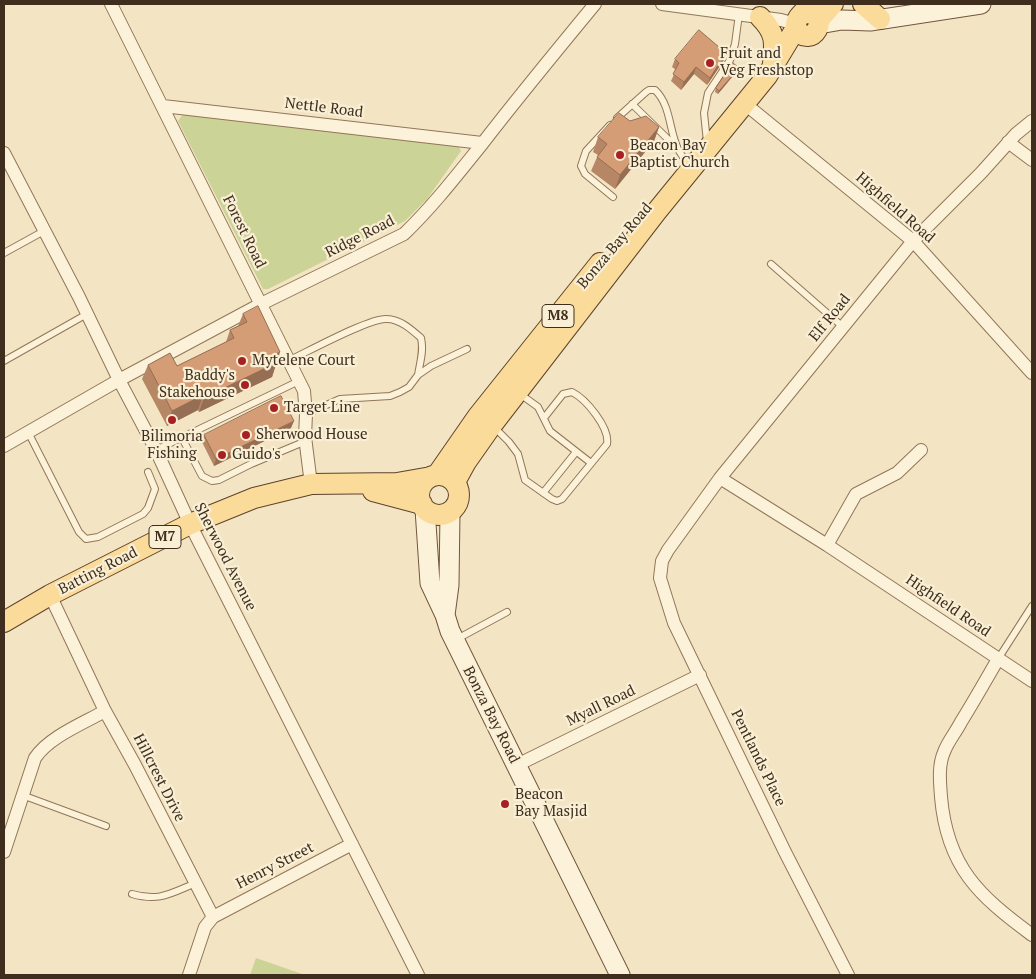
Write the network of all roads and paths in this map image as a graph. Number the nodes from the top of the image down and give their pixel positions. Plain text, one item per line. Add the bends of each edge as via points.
1 (111, 4) edge
2 (595, 4) edge
3 (662, 4) edge
4 (833, 4) edge
5 (981, 4) edge
6 (739, 14) junction
7 (871, 14) edge
8 (760, 17) junction
9 (809, 23) edge
10 (770, 71) junction
11 (744, 103) junction
12 (632, 104) junction
13 (163, 106) junction
14 (1032, 121) edge
15 (1008, 142) junction
16 (482, 143) junction
17 (677, 148) junction
18 (708, 148) junction
19 (4, 153) edge
20 (1032, 160) edge
21 (691, 168) junction
22 (9, 176) edge
23 (613, 197) dead end
24 (44, 231) junction
25 (913, 242) junction
26 (4, 253) edge
27 (771, 264) dead end
28 (261, 304) junction
29 (87, 314) junction
30 (844, 327) junction
31 (467, 349) dead end
32 (290, 360) junction
33 (4, 361) edge
34 (1031, 369) edge
35 (418, 374) junction
36 (118, 380) junction
37 (300, 381) junction
38 (518, 392) junction
39 (306, 414) junction
40 (544, 418) junction
41 (492, 425) junction
42 (28, 432) junction
43 (182, 438) junction
44 (306, 441) junction
45 (4, 446) edge
46 (156, 450) junction
47 (922, 450) dead end
48 (576, 452) junction
49 (591, 463) junction
50 (148, 472) dead end
51 (441, 478) junction
52 (720, 478) junction
53 (311, 484) junction
54 (337, 484) junction
55 (543, 493) junction
56 (424, 507) junction
57 (450, 512) junction
58 (190, 524) junction
59 (827, 545) junction
60 (668, 550) joint
61 (50, 595) junction
62 (1032, 606) edge
63 (507, 612) dead end
64 (445, 615) junction
65 (4, 622) edge
66 (454, 641) junction
67 (998, 659) junction
68 (700, 675) junction
69 (1032, 681) edge
70 (105, 711) junction
71 (516, 765) junction
72 (22, 795) junction
73 (106, 826) dead end
74 (352, 844) junction
75 (4, 852) edge
76 (196, 883) junction
77 (132, 894) dead end
78 (213, 917) junction
79 (1032, 935) edge
80 (189, 975) edge
81 (418, 975) edge
82 (620, 975) edge
83 (848, 975) edge

1 - 13 street, Forest Road
2 - 16 street, Ridge Road
3 - 6 street
4 - 9 main road, Bonza Bay Road / M8
5 - 7 street
6 - 8 street
6 - 18 lane via 730,60 708,93 704,113
7 - 9 street
8 - 9 street
8 - 10 main road via 773,36 775,47
9 - 10 main road, Bonza Bay Road / M8 via 797,51 784,64
10 - 11 main road, Bonza Bay Road / M8
11 - 18 main road, Bonza Bay Road / M8
11 - 25 street, Highfield Road
12 - 17 lane
12 - 17 lane via 649,90 657,92
12 - 23 lane via 595,139 582,162 585,174
13 - 16 street, Nettle Road
13 - 28 street, Forest Road
14 - 15 street, Elf Road
15 - 20 street
15 - 25 street, Elf Road
16 - 28 street, Ridge Road via 456,178 404,234
17 - 21 lane
18 - 21 main road, Bonza Bay Road / M8
19 - 22 street, Sherwood Avenue
21 - 38 main road, Bonza Bay Road / M8
21 - 51 main road, Bonza Bay Road / M8 via 645,207 478,416
22 - 24 street, Sherwood Avenue
24 - 26 lane
24 - 29 street, Sherwood Avenue
25 - 30 street, Elf Road
25 - 34 street, Highfield Road
27 - 30 lane
28 - 32 street, Forest Road
28 - 36 street, Ridge Road
29 - 33 lane
29 - 36 street, Sherwood Avenue
30 - 52 street, Elf Road
31 - 35 lane
32 - 35 lane via 386,318 400,323 421,338
32 - 37 street, Forest Road
35 - 39 lane via 408,387 390,396 340,399
36 - 42 street, Ridge Road
36 - 46 street, Sherwood Avenue
37 - 39 street, Forest Road
37 - 43 lane
38 - 40 lane via 538,407
38 - 41 main road, Bonza Bay Road / M8
39 - 44 street, Forest Road
40 - 48 lane via 550,431
40 - 49 lane via 563,394 572,392 584,400 608,440
41 - 51 main road, Bonza Bay Road / M8 via 466,462
41 - 55 lane via 518,454 526,480
42 - 45 street, Ridge Road
42 - 50 lane via 79,532 86,539 98,537 146,511 155,489
43 - 44 lane via 202,476 212,481
43 - 46 lane
44 - 53 street, Forest Road
46 - 58 street, Sherwood Avenue
47 - 59 street via 897,473 856,494
48 - 49 lane
48 - 55 lane
49 - 55 lane via 562,498 552,499
51 - 54 main road, Batting Road
51 - 56 main road via 422,486 420,492
51 - 57 main road via 460,495
52 - 59 street, Highfield Road
52 - 60 street, Elf Road
53 - 54 main road, Batting Road / M7
53 - 58 main road, Batting Road / M7 via 254,498
54 - 56 main road, Batting Road via 384,492
56 - 57 main road via 437,515
56 - 64 street, Bonza Bay Road via 430,583
57 - 64 street, Bonza Bay Road via 449,585
58 - 61 main road, Batting Road / M7
58 - 74 street, Sherwood Avenue
59 - 67 street, Highfield Road
60 - 68 street, Pentlands Place via 660,570 663,590 674,623
61 - 65 main road, Batting Road / M7
61 - 70 street, Hillcrest Drive
62 - 67 lane
63 - 66 lane
64 - 66 street, Bonza Bay Road
66 - 71 street, Bonza Bay Road
67 - 69 street, Highfield Road
67 - 79 street via 944,751 940,775 942,813 955,857 970,881
68 - 71 street, Myall Road
68 - 83 street, Pentlands Place
70 - 72 street via 44,747 35,758
70 - 76 street, Hillcrest Drive
71 - 82 street, Bonza Bay Road
72 - 73 lane
72 - 75 street
74 - 78 street, Henry Street
74 - 81 street, Sherwood Avenue
76 - 77 lane via 157,898
76 - 78 street, Hillcrest Drive
78 - 80 street via 205,927

